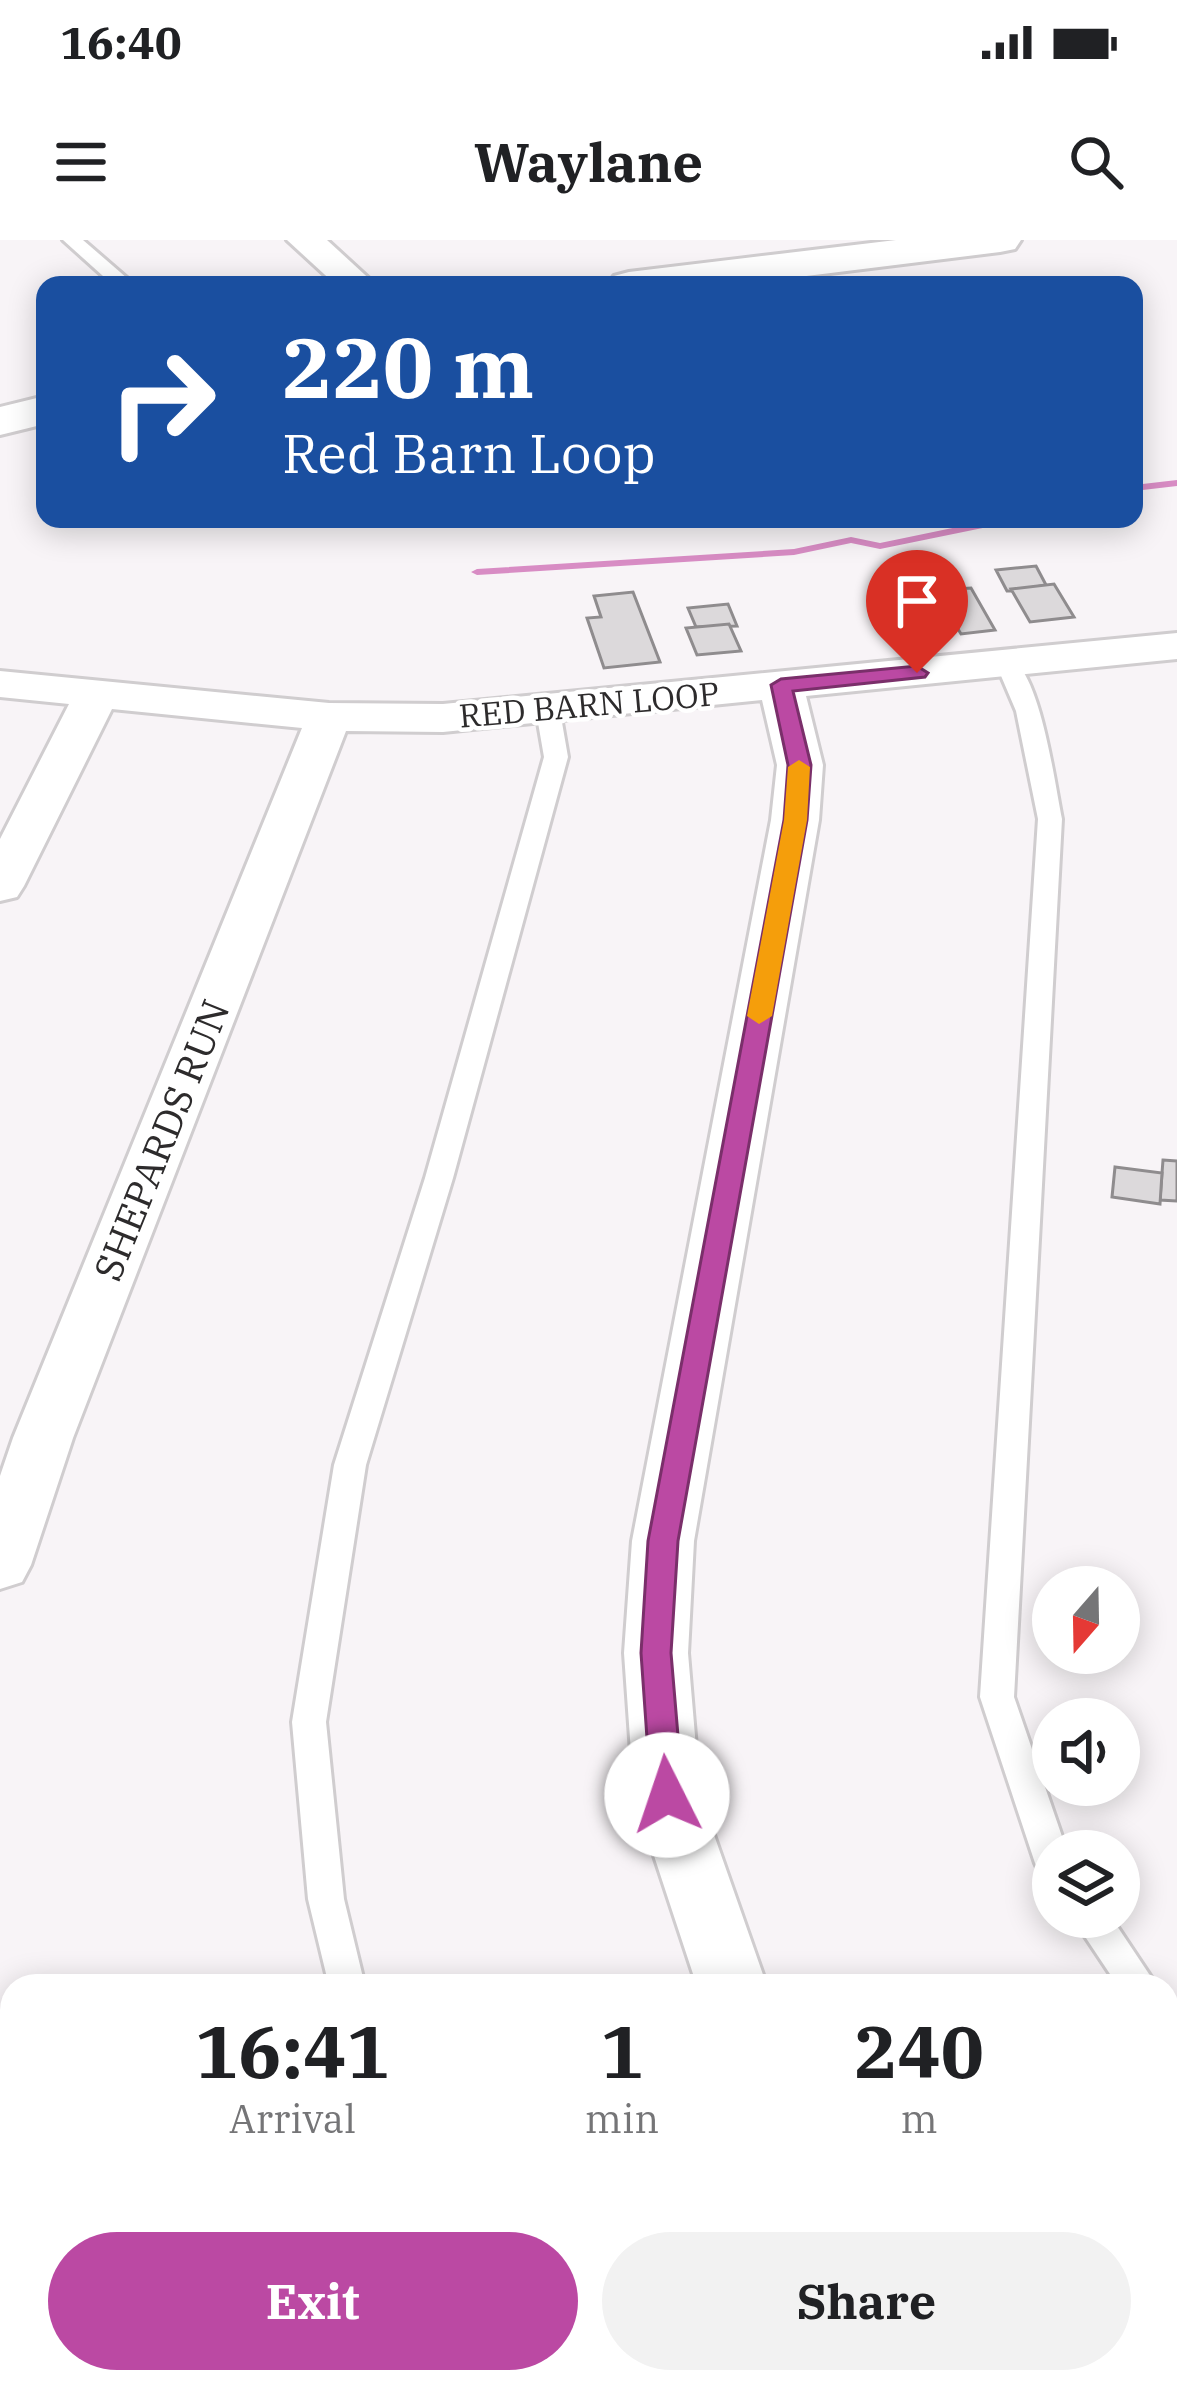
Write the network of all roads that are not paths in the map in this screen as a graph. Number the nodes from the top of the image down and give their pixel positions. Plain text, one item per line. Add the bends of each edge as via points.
1 (72, 240) edge
2 (305, 240) edge
3 (980, 241) edge
4 (114, 276) edge
5 (347, 276) edge
6 (755, 276) edge
7 (36, 412) edge
8 (0, 421) edge
9 (1177, 646) edge
10 (1008, 664) junction
11 (0, 684) edge
12 (781, 685) junction
13 (94, 697) junction
14 (548, 711) junction
15 (329, 716) junction
16 (0, 886) edge
17 (0, 1565) edge
18 (1042, 1830) edge
19 (1105, 1938) edge
20 (344, 1974) edge
21 (729, 1974) edge
22 (1130, 1974) edge

1 - 4 lane
2 - 5 street
3 - 6 street
7 - 8 street
9 - 10 street, RED BARN LOOP
10 - 12 street, RED BARN LOOP
10 - 18 lane via 1028,711 1050,819 997,1697
11 - 13 street, RED BARN LOOP
12 - 14 street, RED BARN LOOP
12 - 21 street via 800,765 795,820 663,1541 656,1653 667,1795
13 - 15 street, RED BARN LOOP
13 - 16 street
14 - 15 street, RED BARN LOOP
14 - 20 lane via 556,757 350,1466 309,1722 326,1899
15 - 17 street, SHEPARDS RUN
19 - 22 lane

